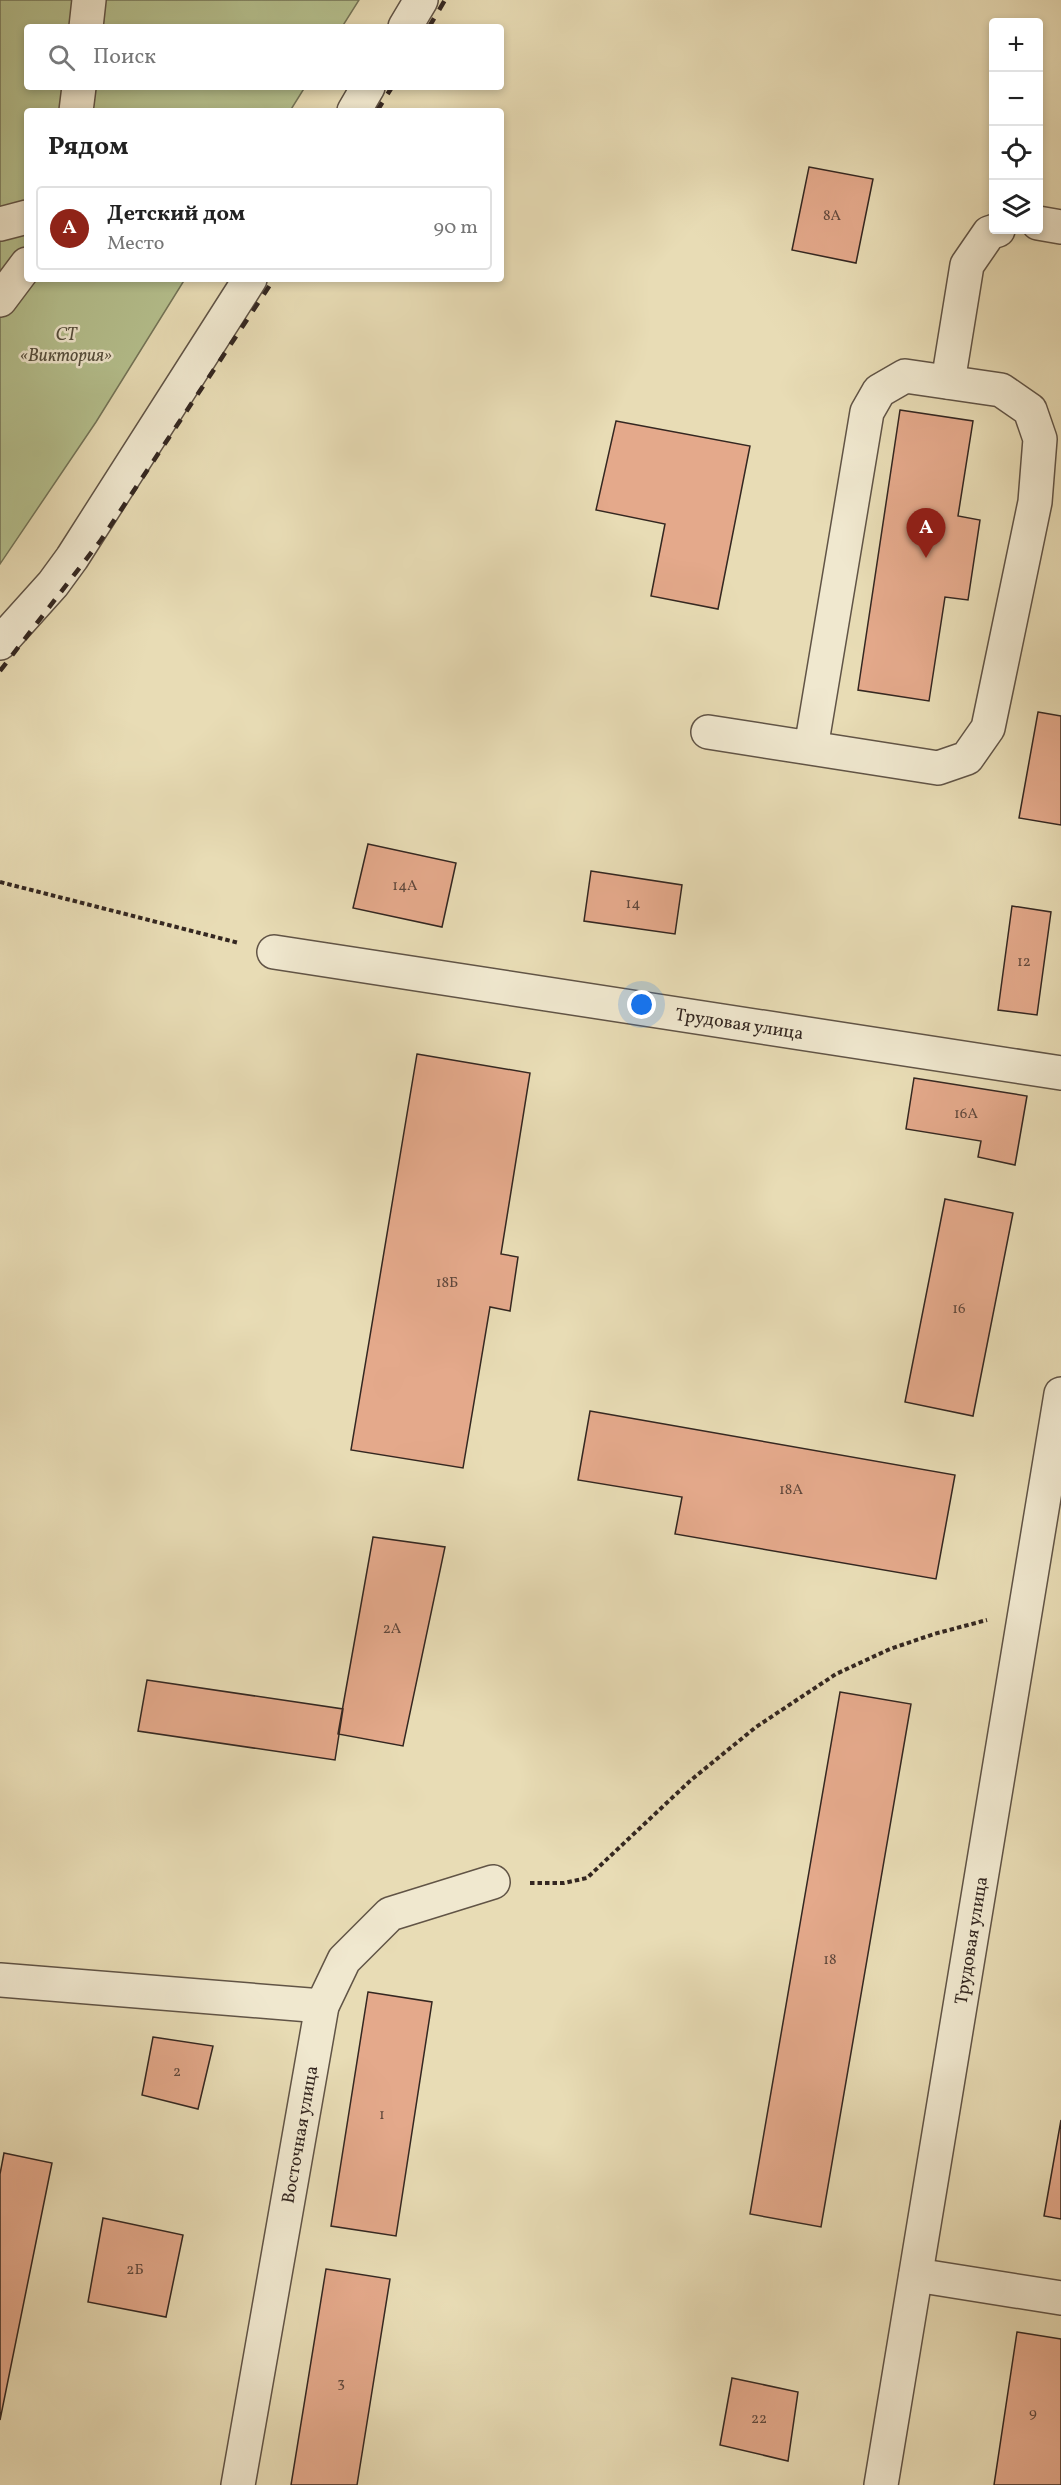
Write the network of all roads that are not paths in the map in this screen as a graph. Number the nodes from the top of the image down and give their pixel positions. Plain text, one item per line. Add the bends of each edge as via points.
1 (89, 0) edge
2 (421, 0) edge
3 (86, 24) edge
4 (407, 24) edge
5 (79, 90) edge
6 (366, 90) edge
7 (76, 108) edge
8 (356, 108) edge
9 (24, 218) edge
10 (0, 224) edge
11 (1043, 224) edge
12 (1061, 227) edge
13 (989, 233) edge
14 (24, 268) edge
15 (248, 282) edge
16 (0, 300) edge
17 (948, 382) junction
18 (1048, 504) edge
19 (0, 643) edge
20 (708, 732) dead end
21 (811, 748) junction
22 (274, 952) road end
23 (1061, 1072) edge
24 (1061, 1394) edge
25 (493, 1882) road end
26 (0, 1980) edge
27 (322, 2006) junction
28 (916, 2275) junction
29 (1061, 2298) edge
30 (238, 2485) edge
31 (881, 2485) edge

1 - 3 street
2 - 4 street
5 - 7 street
6 - 8 street
9 - 10 street
11 - 12 street
13 - 17 street via 968,265
14 - 16 street
15 - 19 street via 72,558
17 - 18 street via 1001,390 1030,410 1040,439
17 - 21 street via 905,376 879,391 867,412
18 - 21 street via 988,728 967,758 938,768
20 - 21 street
22 - 23 street, Трудовая улица
24 - 28 street, Трудовая улица
25 - 27 street, Восточная улица via 390,1914 344,1960
26 - 27 street
27 - 30 street, Восточная улица
28 - 29 street
28 - 31 street, Трудовая улица

